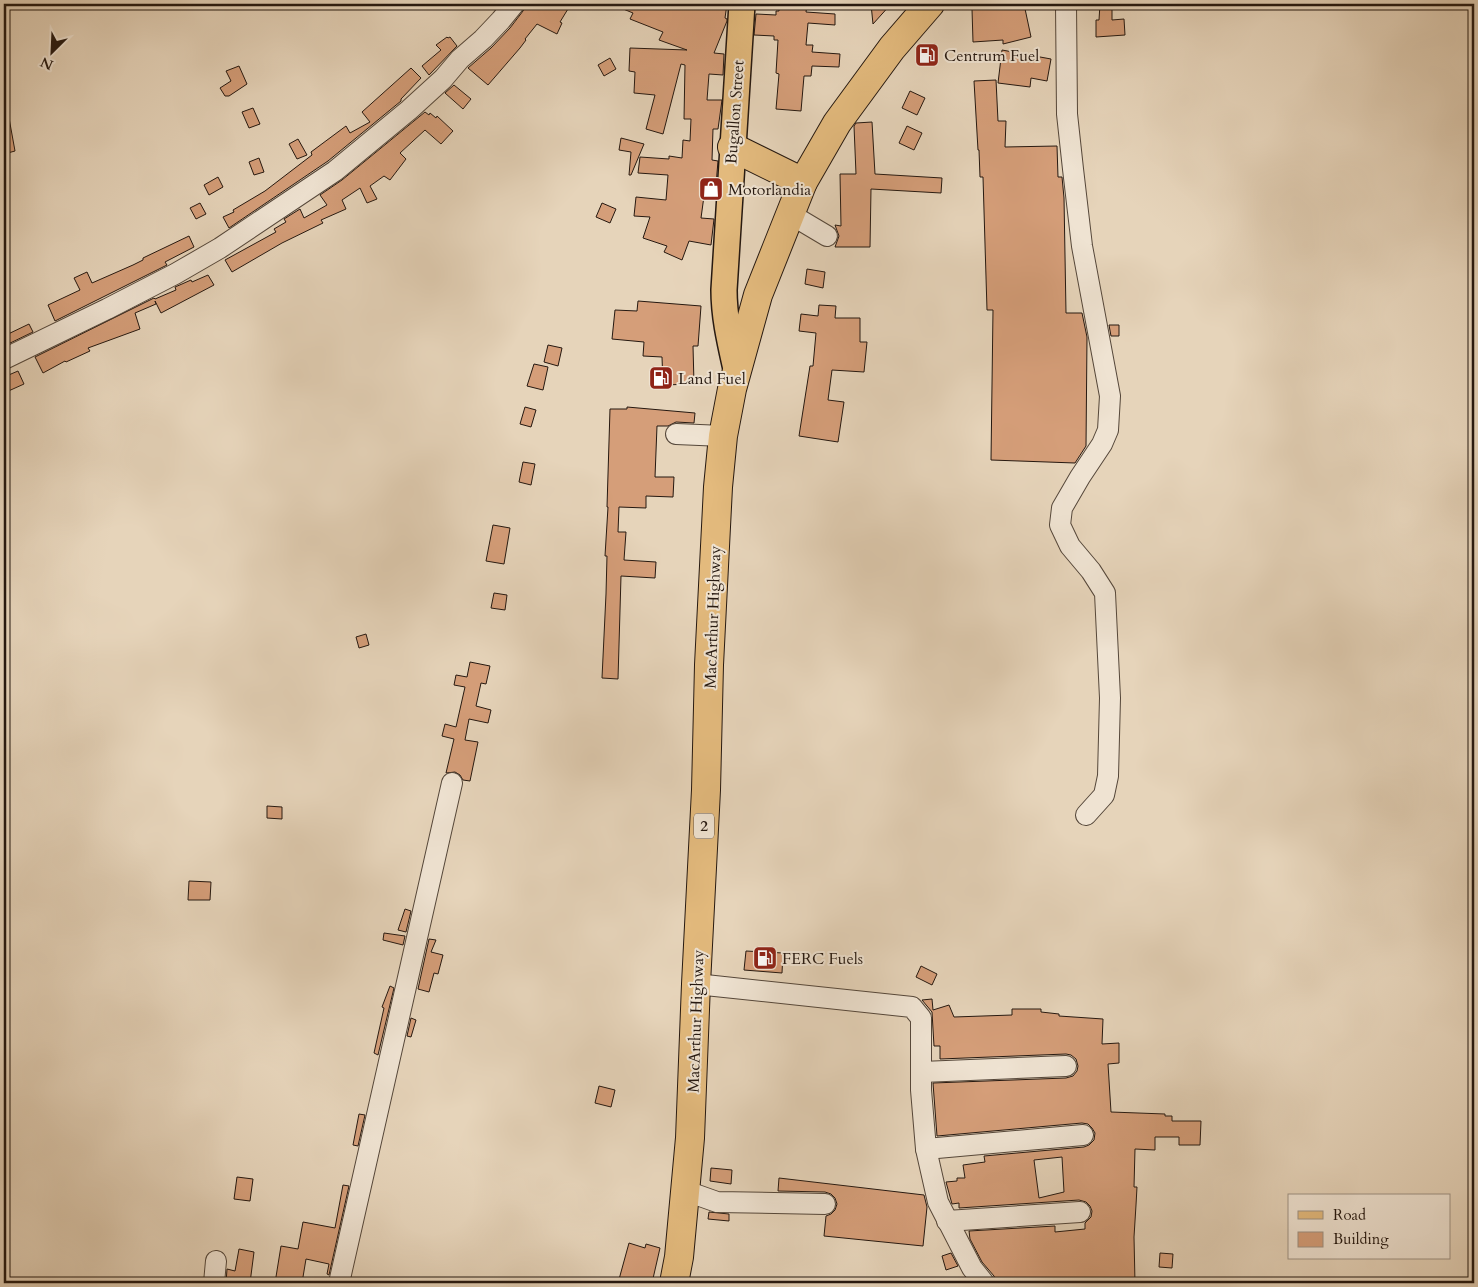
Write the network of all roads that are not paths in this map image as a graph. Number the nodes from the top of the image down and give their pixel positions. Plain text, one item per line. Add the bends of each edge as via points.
1 (514, 4) edge
2 (742, 4) edge
3 (930, 4) edge
4 (1066, 4) edge
5 (732, 146) junction
6 (803, 182) junction
7 (790, 214) junction
8 (826, 236) dead end
9 (4, 359) edge
10 (736, 369) junction
11 (676, 434) dead end
12 (723, 436) junction
13 (452, 783) dead end
14 (1086, 815) dead end
15 (696, 984) junction
16 (1066, 1066) dead end
17 (922, 1072) junction
18 (1083, 1135) dead end
19 (926, 1149) junction
20 (686, 1191) junction
21 (825, 1204) dead end
22 (1080, 1212) dead end
23 (947, 1221) junction
24 (216, 1261) dead end
25 (214, 1283) edge
26 (340, 1283) edge
27 (674, 1283) edge
28 (984, 1283) edge

1 - 9 street via 444,79 335,171 205,257
2 - 5 main road, Bugallon Street
3 - 6 highway, MacArthur Highway / 2 via 892,48 838,123
4 - 14 street via 1067,114 1073,169 1082,246 1110,396 1108,430 1062,508 1060,525 1070,546 1105,593 1110,698 1108,776 1104,795
5 - 6 highway
5 - 10 main road, Bugallon Street via 724,308
6 - 7 highway, MacArthur Highway / 2
7 - 8 street
7 - 10 highway, MacArthur Highway / 2 via 758,295
10 - 12 highway, MacArthur Highway / 2
11 - 12 street
12 - 15 highway, MacArthur Highway / 2 via 714,546
13 - 26 street
15 - 17 street via 912,1007 921,1018
15 - 20 highway, MacArthur Highway / 2
16 - 17 street
17 - 19 street
18 - 19 street
19 - 23 street via 938,1202
20 - 21 street via 717,1202
20 - 27 highway, MacArthur Highway / 2
22 - 23 street
23 - 28 street via 972,1268
24 - 25 street

